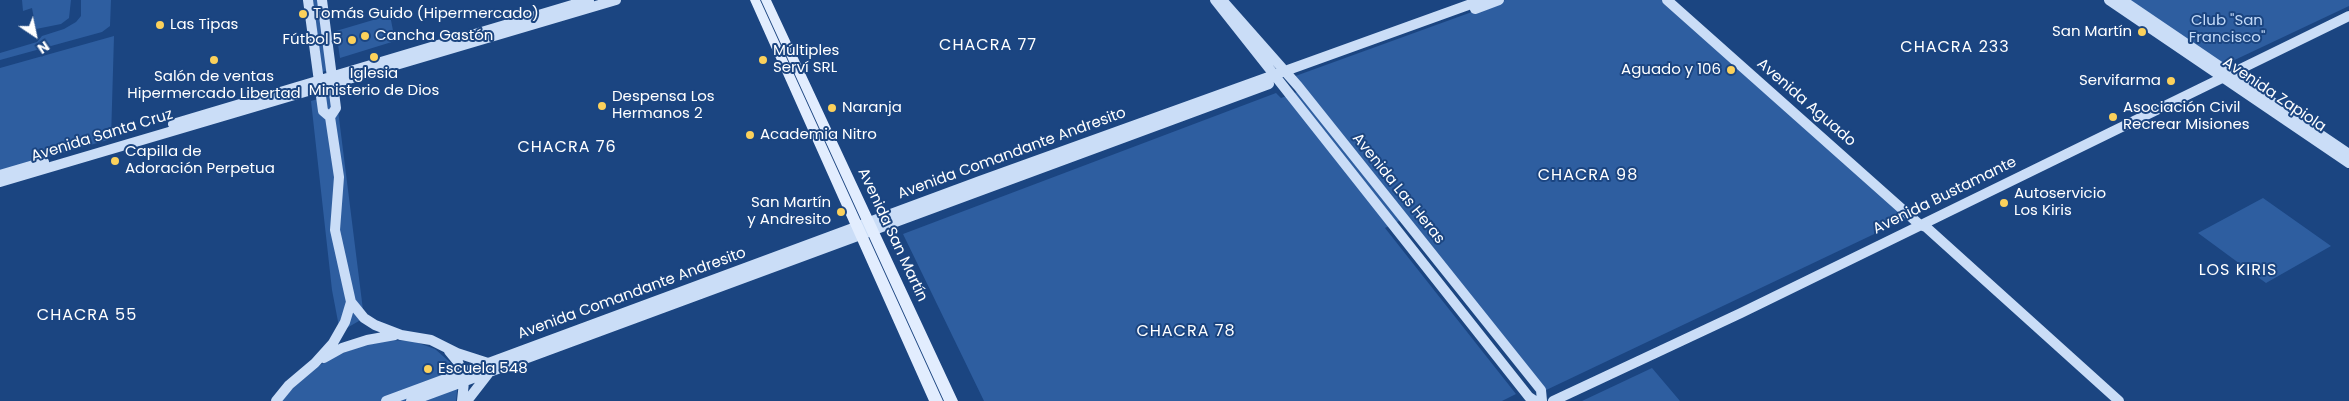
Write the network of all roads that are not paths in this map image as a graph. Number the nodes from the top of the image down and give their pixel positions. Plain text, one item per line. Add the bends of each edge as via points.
1 (308, 0) edge
2 (322, 0) edge
3 (589, 0) edge
4 (616, 0) edge
5 (755, 0) edge
6 (766, 0) edge
7 (1214, 0) edge
8 (1222, 0) edge
9 (1482, 0) edge
10 (1499, 0) edge
11 (1666, 0) edge
12 (1672, 0) edge
13 (2109, 0) edge
14 (2122, 0) edge
15 (2349, 16) edge
16 (1282, 76) junction
17 (2227, 76) junction
18 (333, 80) junction
19 (319, 84) junction
20 (330, 117) junction
21 (2349, 154) edge
22 (2349, 163) edge
23 (0, 175) edge
24 (0, 182) edge
25 (1924, 225) junction
26 (865, 229) junction
27 (350, 302) junction
28 (401, 335) junction
29 (443, 347) junction
30 (315, 363) junction
31 (489, 368) junction
32 (463, 377) junction
33 (276, 401) edge
34 (386, 401) edge
35 (412, 401) edge
36 (462, 401) edge
37 (467, 401) edge
38 (936, 401) edge
39 (951, 401) edge
40 (1535, 401) edge
41 (1542, 401) edge
42 (1553, 401) edge
43 (2119, 401) edge

1 - 19 main road
2 - 18 main road
3 - 18 main road, Avenida Santa Cruz
4 - 18 main road, Avenida Santa Cruz
5 - 26 main road, Avenida San Martín
6 - 26 main road, Avenida San Martín
7 - 16 main road, Avenida Las Heras
8 - 16 main road, Avenida Las Heras
9 - 16 main road, Avenida Comandante Andresito
10 - 16 main road, Avenida Comandante Andresito
11 - 25 main road, Avenida Aguado
12 - 25 main road, Avenida Aguado
13 - 17 main road, Avenida Zapiola
14 - 17 main road, Avenida Zapiola
15 - 17 main road, Avenida Bustamante
16 - 26 main road, Avenida Comandante Andresito
16 - 40 main road, Avenida Las Heras via 1528,397
16 - 41 main road, Avenida Las Heras via 1541,390
17 - 21 main road, Avenida Zapiola
17 - 22 main road, Avenida Zapiola
17 - 25 main road, Avenida Bustamante
18 - 19 main road, Avenida Santa Cruz
18 - 20 main road via 336,108
19 - 20 main road via 323,112
19 - 23 main road, Avenida Santa Cruz
19 - 24 main road, Avenida Santa Cruz
20 - 27 main road via 339,177 335,230
25 - 42 main road, Avenida Bustamante
25 - 43 main road, Avenida Aguado
26 - 31 main road, Avenida Comandante Andresito
26 - 38 main road, Avenida San Martín
26 - 39 main road, Avenida San Martín
27 - 28 main road via 364,318
27 - 30 main road via 340,332
28 - 29 main road via 417,336
28 - 30 main road via 342,348
29 - 31 main road
29 - 32 main road via 458,362
30 - 33 main road
31 - 32 main road, Avenida Comandante Andresito
31 - 37 main road
32 - 34 main road, Avenida Comandante Andresito
32 - 35 main road, Avenida Comandante Andresito
32 - 36 main road

